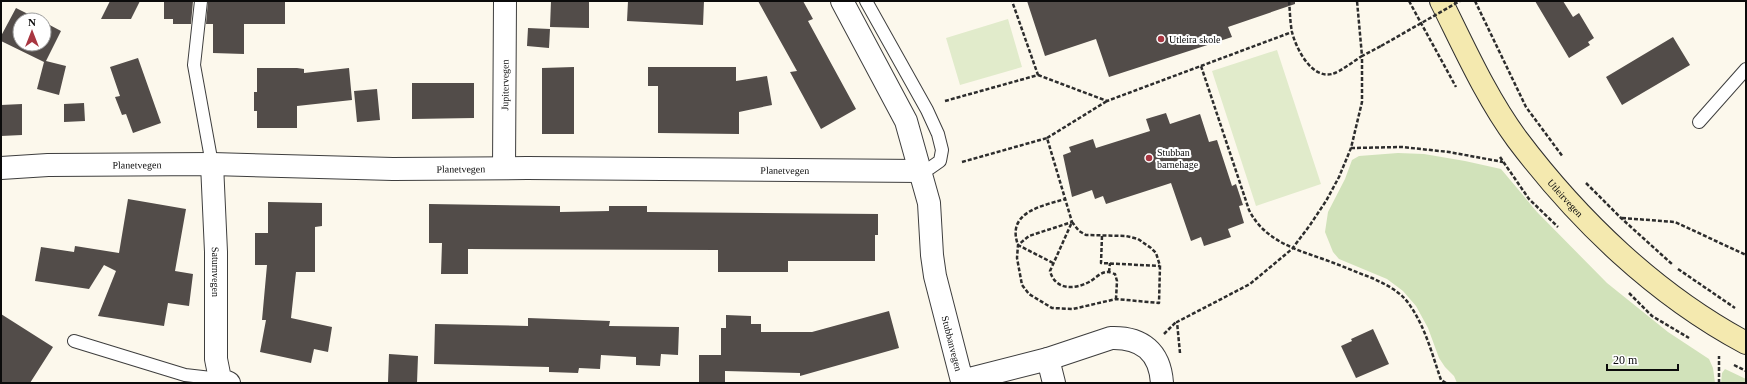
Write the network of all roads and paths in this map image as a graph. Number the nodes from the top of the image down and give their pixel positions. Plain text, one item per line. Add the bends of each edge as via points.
1 (201, 1) edge
2 (505, 1) edge
3 (842, 1) edge
4 (866, 1) edge
5 (1012, 1) edge
6 (1289, 1) edge
7 (1357, 1) edge
8 (1441, 1) edge
9 (1460, 1) edge
10 (1475, 1) edge
11 (1292, 32) junction
12 (1362, 56) junction
13 (1202, 66) junction
14 (1746, 69) edge
15 (1038, 75) junction
16 (1107, 101) junction
17 (945, 102) dead end
18 (1699, 122) dead end
19 (1047, 138) junction
20 (1351, 148) junction
21 (962, 162) dead end
22 (1503, 162) dead end
23 (1567, 163) dead end
24 (212, 164) junction
25 (1, 168) edge
26 (504, 168) junction
27 (921, 171) junction
28 (1583, 180) dead end
29 (1065, 199) junction
30 (1621, 218) junction
31 (1072, 222) junction
32 (1102, 236) junction
33 (1018, 245) junction
34 (1292, 249) junction
35 (1746, 255) edge
36 (1053, 263) junction
37 (1110, 263) junction
38 (1160, 266) junction
39 (1109, 272) junction
40 (1116, 299) junction
41 (1737, 309) dead end
42 (74, 341) dead end
43 (1746, 343) edge
44 (1720, 356) dead end
45 (1048, 358) junction
46 (1180, 360) dead end
47 (224, 381) edge
48 (1440, 381) edge
49 (960, 382) edge
50 (1054, 383) edge
51 (1162, 383) edge
52 (1446, 383) edge
53 (1719, 383) edge

1 - 24 lane via 194,65
2 - 26 street, Jupitervegen
3 - 27 street, Stubbanvegen via 906,121
4 - 27 lane via 938,134 942,150 940,161
5 - 15 path
6 - 11 path
7 - 12 path
8 - 43 main road, Utleirvegen via 1491,98 1517,138 1552,182 1589,222 1662,287
9 - 12 path, bridge
10 - 23 path via 1526,107
11 - 12 path via 1300,54 1314,70 1322,73 1332,74
11 - 13 path
12 - 20 path via 1362,102
13 - 16 path
13 - 34 path via 1252,216 1264,231
14 - 18 lane
15 - 16 path
15 - 17 path
16 - 19 path
19 - 21 path
19 - 29 path
20 - 22 path via 1410,148
20 - 34 path via 1326,201
24 - 25 street, Planetvegen via 48,165
24 - 26 street, Planetvegen via 393,170
24 - 47 street, Saturnvegen via 216,252 216,359
26 - 27 street, Planetvegen
27 - 49 street, Stubbanvegen via 928,203 935,276
28 - 30 path
29 - 31 path
29 - 33 path via 1023,215 1016,228 1015,238
30 - 35 path via 1674,222
30 - 41 path via 1674,266
31 - 32 path via 1086,235
31 - 33 path via 1029,236
31 - 36 path
32 - 37 path via 1101,263
32 - 38 path via 1126,236 1146,243 1156,253
33 - 36 path
33 - 40 path via 1016,258 1022,285 1028,294 1041,303 1052,308 1073,309
34 - 46 path via 1250,284 1177,322
34 - 48 path via 1350,269 1398,292 1409,303 1421,326
36 - 39 path via 1051,278 1059,286 1065,287 1090,282
37 - 38 path
37 - 39 path
38 - 40 path via 1159,303
39 - 40 path via 1115,274 1117,281
42 - 47 lane, Saturnvegen via 185,375
44 - 53 path
45 - 49 street, Stubbanvegen
45 - 50 street
45 - 51 street, Stubbanvegen via 1111,338 1122,338 1149,348 1161,370
48 - 52 path

